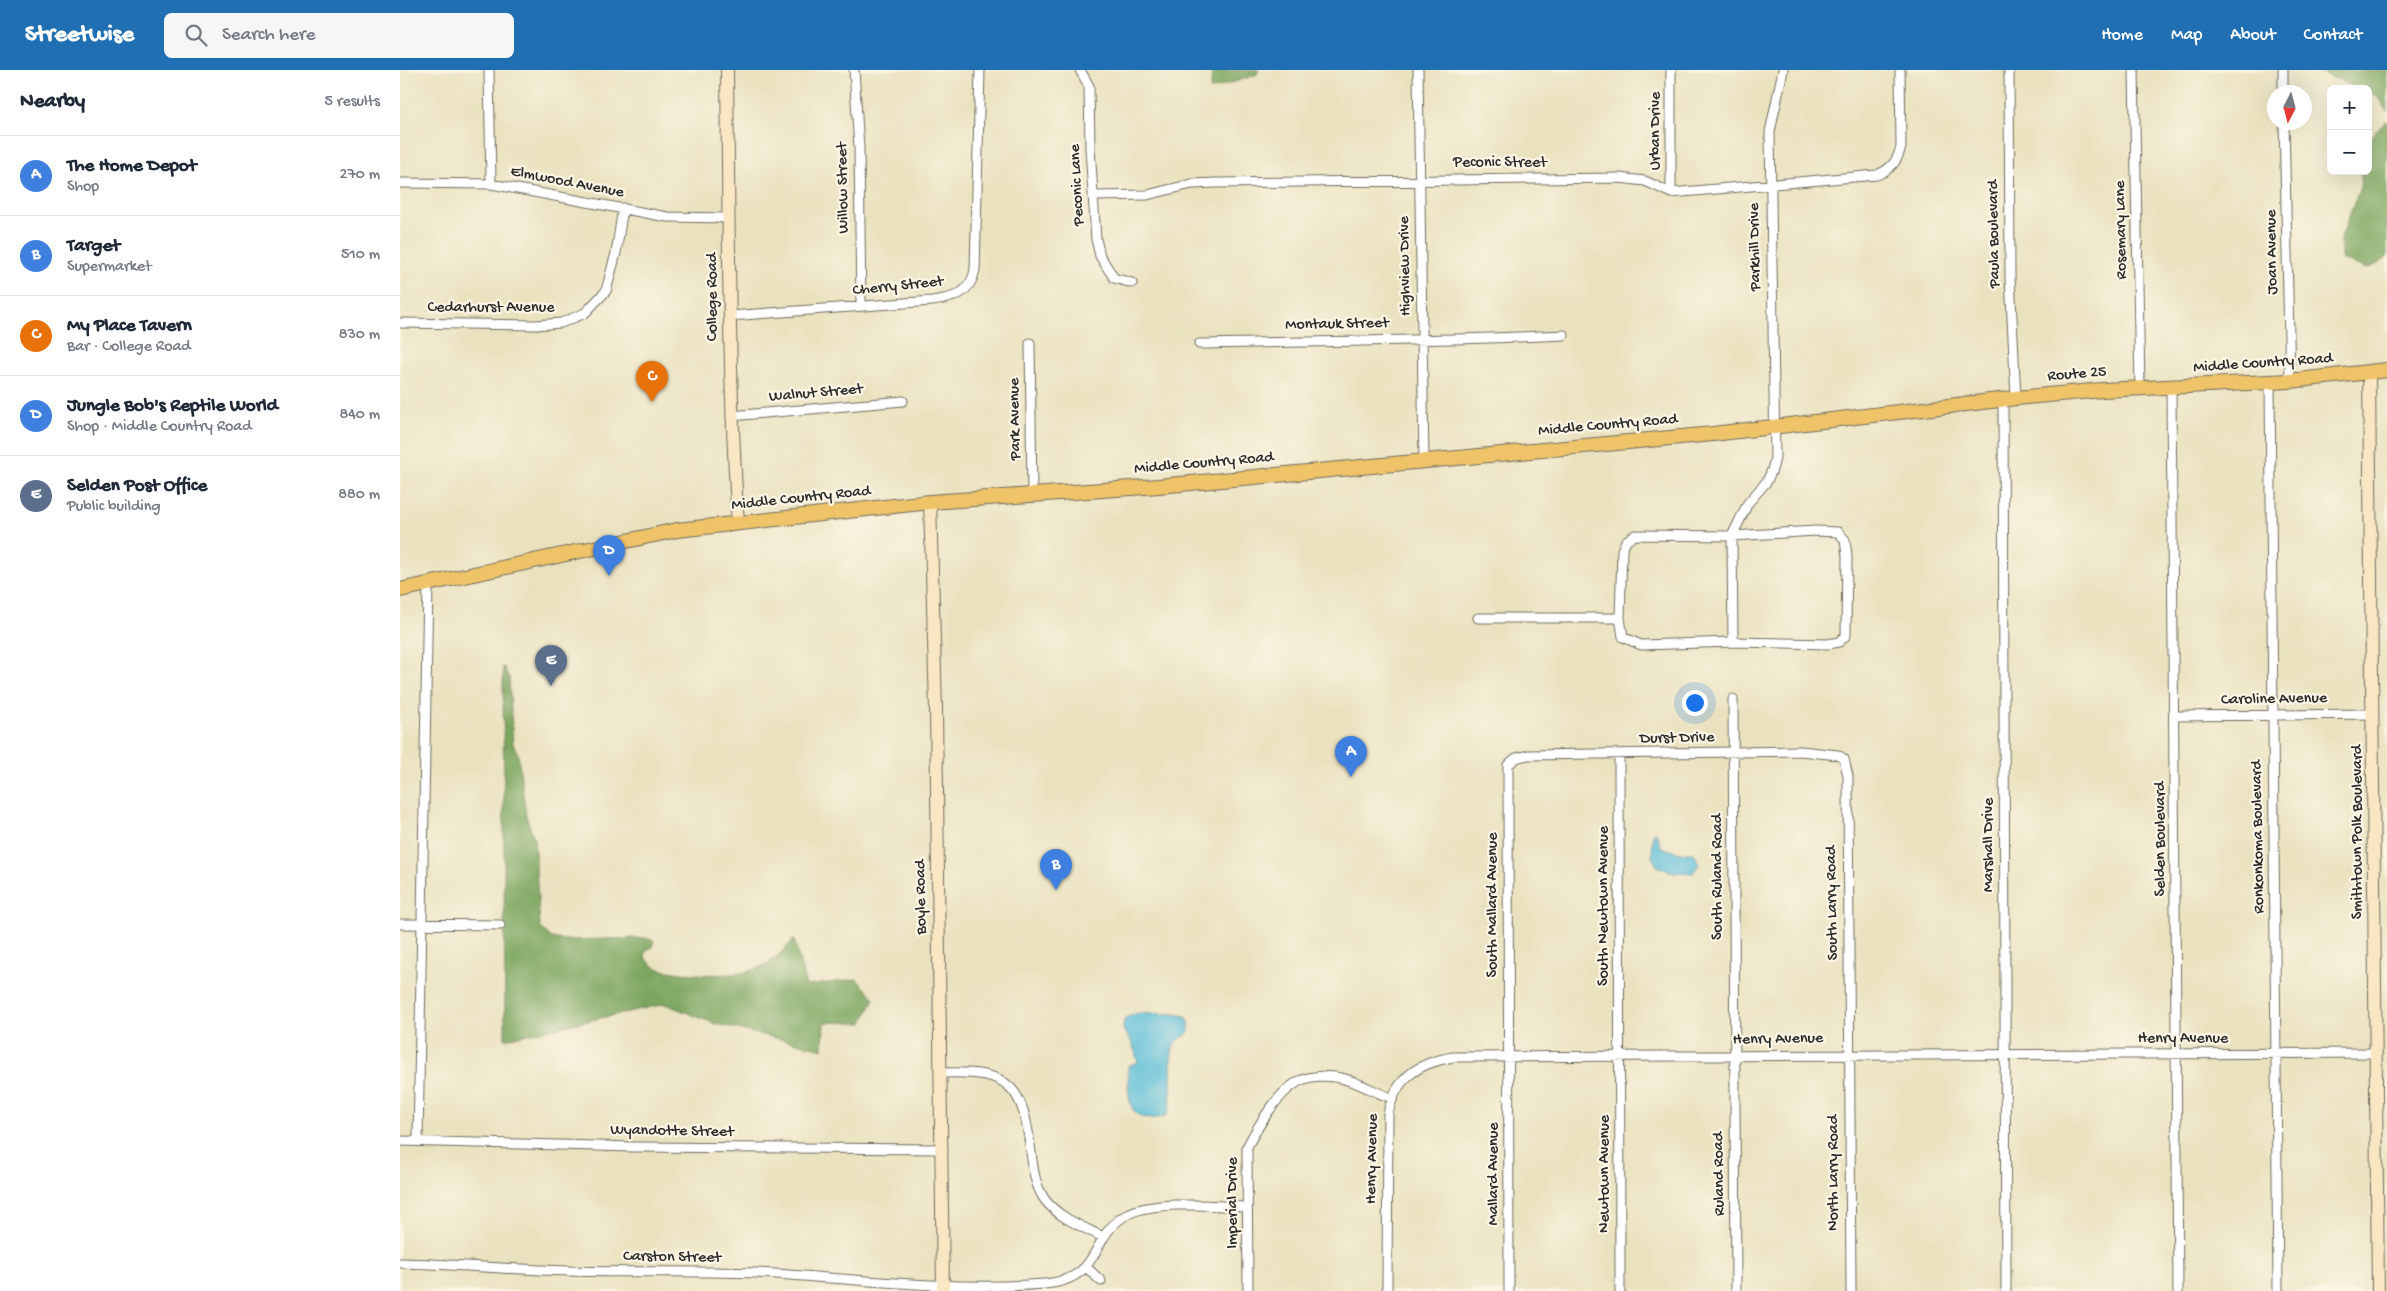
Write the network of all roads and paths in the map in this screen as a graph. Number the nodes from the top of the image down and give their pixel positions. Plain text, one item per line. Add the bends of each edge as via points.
1 (489, 70) edge
2 (727, 70) edge
3 (854, 70) edge
4 (980, 70) edge
5 (1080, 70) edge
6 (1418, 70) edge
7 (1671, 70) edge
8 (1783, 70) edge
9 (1900, 70) edge
10 (2009, 70) edge
11 (2017, 70) edge
12 (2134, 70) edge
13 (2283, 70) edge
14 (2283, 85) edge
15 (2284, 130) edge
16 (1420, 179) junction
17 (400, 183) edge
18 (491, 184) junction
19 (1769, 184) junction
20 (1671, 193) junction
21 (1094, 196) junction
22 (623, 208) junction
23 (729, 218) junction
24 (1132, 282) dead end
25 (861, 306) junction
26 (730, 316) junction
27 (400, 323) edge
28 (1564, 335) dead end
29 (1422, 338) junction
30 (1030, 343) dead end
31 (1200, 344) dead end
32 (2387, 370) edge
33 (2369, 374) junction
34 (2290, 381) junction
35 (2270, 383) junction
36 (2140, 388) junction
37 (2171, 388) junction
38 (2010, 399) junction
39 (903, 401) dead end
40 (731, 416) junction
41 (1775, 426) junction
42 (1424, 461) junction
43 (1032, 494) junction
44 (930, 502) junction
45 (738, 524) junction
46 (1732, 536) junction
47 (428, 584) junction
48 (400, 590) edge
49 (1478, 618) dead end
50 (1620, 618) junction
51 (1733, 642) junction
52 (1733, 699) dead end
53 (2273, 714) junction
54 (2373, 714) junction
55 (2175, 716) junction
56 (1733, 753) junction
57 (1619, 755) junction
58 (1838, 755) joint
59 (1516, 758) joint
60 (400, 924) edge
61 (423, 924) junction
62 (500, 925) dead end
63 (2277, 1053) junction
64 (2375, 1053) junction
65 (1848, 1054) junction
66 (2177, 1054) junction
67 (2004, 1055) junction
68 (1509, 1056) junction
69 (1620, 1056) junction
70 (1733, 1056) junction
71 (942, 1073) junction
72 (1391, 1098) junction
73 (400, 1141) edge
74 (418, 1141) junction
75 (943, 1149) junction
76 (1246, 1206) junction
77 (1103, 1236) junction
78 (400, 1262) edge
79 (1086, 1267) junction
80 (1101, 1281) dead end
81 (943, 1289) edge
82 (1248, 1291) edge
83 (1387, 1291) edge
84 (1509, 1291) edge
85 (1620, 1291) edge
86 (1736, 1291) edge
87 (1850, 1291) edge
88 (2006, 1291) edge
89 (2178, 1291) edge
90 (2278, 1291) edge
91 (2378, 1291) edge

1 - 18 street
2 - 23 street, College Road
3 - 25 street, Willow Street
4 - 25 street, Cherry Street via 975,270 970,285 957,296 944,299
5 - 21 street, Peconic Lane via 1089,86
6 - 16 street, Highview Drive
7 - 20 street, Urban Drive
8 - 19 street, Parkhill Drive via 1770,132
9 - 19 street via 1902,147 1889,170 1877,175
10 - 11 street
10 - 38 street, Paula Boulevard
12 - 36 street, Rosemary Lane
13 - 14 street
15 - 34 street, Joan Avenue
16 - 20 street, Peconic Street via 1619,178 1646,181
16 - 21 street, Peconic Street via 1200,184 1146,194
16 - 29 street, Highview Drive
17 - 18 street, Elmwood Avenue
18 - 22 street, Elmwood Avenue
19 - 20 street
19 - 41 street, Parkhill Drive
21 - 24 street, Peconic Lane via 1100,256 1114,278
22 - 23 street, Elmwood Avenue via 667,217
22 - 27 street, Cedarhurst Avenue via 606,291 585,313 561,323 536,325
23 - 26 street, College Road
25 - 26 street, Cherry Street
26 - 40 street, College Road
28 - 29 street, Montauk Street
29 - 31 street, Montauk Street
29 - 42 street, Highview Drive
30 - 43 street, Park Avenue
32 - 33 main road, Middle Country Road
33 - 34 main road, Middle Country Road
33 - 54 street, Smithtown Polk Boulevard
34 - 35 main road, Middle Country Road
35 - 37 main road, Middle Country Road
35 - 53 street, Ronkonkoma Boulevard
36 - 37 main road, Middle Country Road
36 - 38 main road, Route 25
37 - 55 street, Selden Boulevard
38 - 41 main road, Middle Country Road
38 - 67 street, Marshall Drive
39 - 40 street, Walnut Street
40 - 45 street, College Road
41 - 42 main road, Middle Country Road
41 - 46 street, Parkhill Drive via 1772,470 1748,503
42 - 43 main road, Middle Country Road via 1159,486
43 - 44 main road, Middle Country Road
44 - 45 main road, Middle Country Road
44 - 71 street, Boyle Road
45 - 47 main road, Middle Country Road via 677,530
46 - 50 street via 1635,535 1626,541 1622,550
46 - 51 street
46 - 51 street via 1816,530 1838,532 1845,540 1847,556 1846,635 1839,642
47 - 48 main road, Middle Country Road
47 - 61 street
49 - 50 street
50 - 51 street via 1623,637 1641,645
52 - 56 street, South Ruland Road
53 - 54 street, Caroline Avenue
53 - 55 street, Caroline Avenue
53 - 63 street, Ronkonkoma Boulevard
54 - 64 street, Smithtown Polk Boulevard
55 - 66 street, Selden Boulevard
56 - 57 street, Durst Drive
56 - 58 street, Durst Drive via 1801,751
56 - 70 street, South Ruland Road
57 - 59 street, Durst Drive via 1528,755
57 - 69 street, South Newtown Avenue
58 - 65 street, South Larry Road via 1844,759 1848,776
59 - 68 street, South Mallard Avenue via 1508,765 1507,778
60 - 61 street
61 - 62 street
61 - 74 street
63 - 64 street, Henry Avenue
63 - 66 street, Henry Avenue
63 - 90 street, Ronkonkoma Boulevard
64 - 91 street, Smithtown Polk Boulevard
65 - 67 street, Henry Avenue
65 - 70 street, Henry Avenue
65 - 87 street, North Larry Road
66 - 67 street, Henry Avenue
66 - 89 street, Selden Boulevard
67 - 88 street, Marshall Drive
68 - 69 street, Henry Avenue
68 - 72 street, Henry Avenue via 1433,1060 1417,1068
68 - 84 street, Mallard Avenue
69 - 70 street, Henry Avenue
69 - 85 street, Newtown Avenue
70 - 86 street, Ruland Road
71 - 75 street, Boyle Road
71 - 77 street via 978,1073 1001,1081 1014,1090 1027,1119 1037,1186 1058,1212
72 - 76 street, Imperial Drive via 1342,1078 1309,1077 1296,1083 1256,1130 1247,1147
72 - 83 street, Henry Avenue via 1387,1137
73 - 74 street, Wyandotte Street
74 - 75 street, Wyandotte Street via 634,1147
75 - 81 street, Boyle Road
76 - 77 street via 1177,1205 1142,1209 1129,1213
76 - 82 street, Imperial Drive
77 - 79 street
78 - 81 street, Carston Street via 502,1270 774,1274
79 - 80 street
79 - 81 street, Carston Street via 1062,1281 1045,1284

